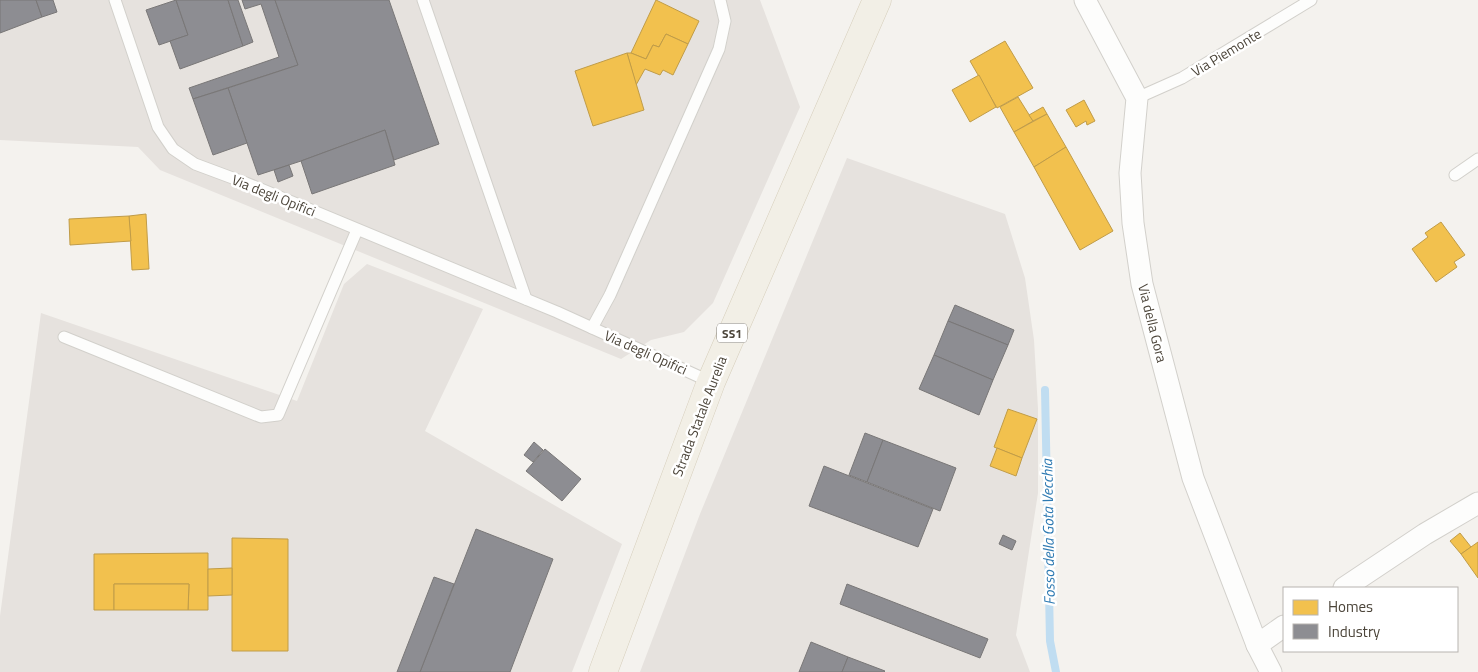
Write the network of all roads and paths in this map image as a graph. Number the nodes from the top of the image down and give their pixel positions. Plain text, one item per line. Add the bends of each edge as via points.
1 (115, 0) edge
2 (423, 0) edge
3 (720, 0) edge
4 (877, 0) edge
5 (1085, 0) edge
6 (1311, 0) edge
7 (1137, 98) junction
8 (1478, 159) edge
9 (1455, 175) dead end
10 (357, 230) junction
11 (526, 299) junction
12 (592, 328) junction
13 (64, 336) dead end
14 (711, 382) junction
15 (1478, 502) edge
16 (1346, 587) edge
17 (1283, 627) edge
18 (1257, 645) junction
19 (603, 672) edge
20 (1271, 672) edge

1 - 10 lane, Via degli Opifici via 158,127 173,149 195,164
2 - 11 lane
3 - 12 lane via 725,21 719,49 610,295
4 - 14 main road, Strada Statale Aurelia / SS1
5 - 7 street
6 - 7 lane, Via Piemonte via 1182,78
7 - 18 street, Via della Gora via 1130,173 1142,284 1193,478
8 - 9 lane
10 - 11 lane, Via degli Opifici
10 - 13 lane via 278,415 261,417
11 - 12 lane, Via degli Opifici
12 - 14 lane, Via degli Opifici
14 - 19 main road, Strada Statale Aurelia / SS1
15 - 16 street
17 - 18 street
18 - 20 street, Via della Gora

